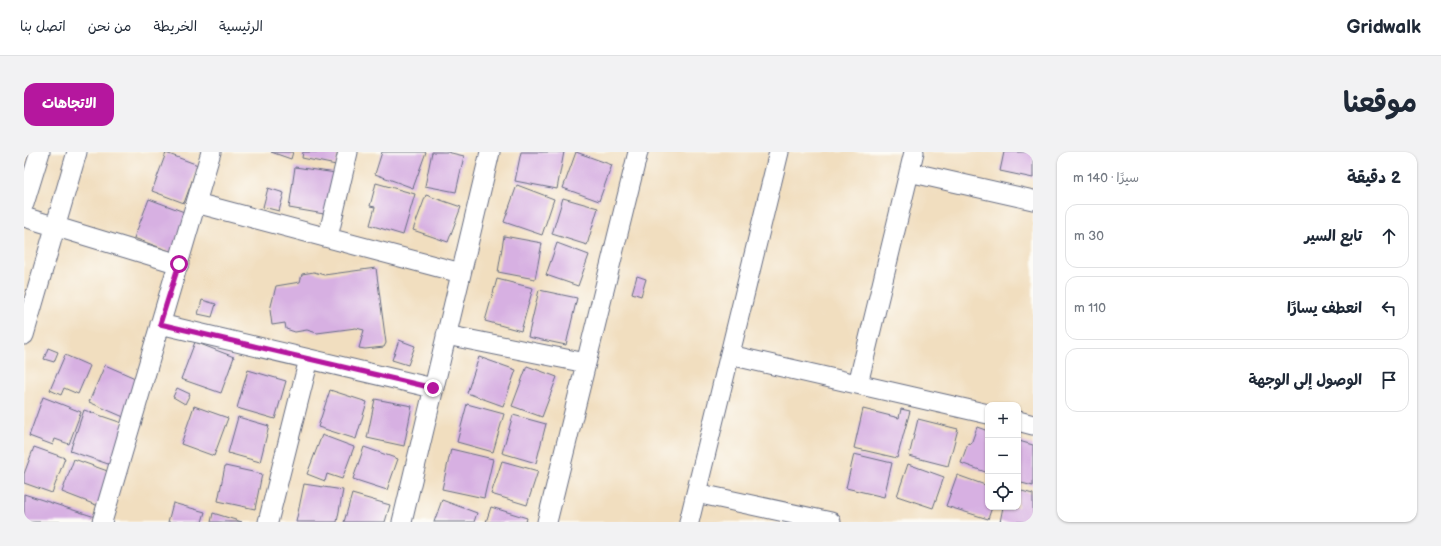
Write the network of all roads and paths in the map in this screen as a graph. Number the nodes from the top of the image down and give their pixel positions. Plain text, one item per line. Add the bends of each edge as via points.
1 (40, 152) edge
2 (77, 152) edge
3 (211, 152) edge
4 (348, 152) edge
5 (490, 152) edge
6 (638, 152) edge
7 (779, 152) edge
8 (914, 152) edge
9 (909, 172) junction
10 (1033, 200) edge
11 (196, 203) junction
12 (24, 204) edge
13 (24, 216) edge
14 (56, 227) junction
15 (328, 237) junction
16 (179, 264) junction
17 (461, 273) junction
18 (160, 324) junction
19 (24, 335) edge
20 (446, 335) junction
21 (730, 355) junction
22 (309, 359) junction
23 (586, 363) junction
24 (858, 384) junction
25 (433, 388) junction
26 (985, 413) edge
27 (1021, 422) edge
28 (1033, 424) edge
29 (696, 493) junction
30 (102, 522) edge
31 (268, 522) edge
32 (402, 522) edge
33 (547, 522) edge
34 (689, 522) edge
35 (831, 522) edge

1 - 12 street
2 - 14 street
3 - 11 street
4 - 15 street
5 - 17 street
6 - 23 street
7 - 21 street
8 - 9 street
9 - 10 street
9 - 24 street
11 - 15 street
11 - 16 street
13 - 14 street
14 - 16 street
14 - 19 street
15 - 17 street
16 - 18 street
17 - 20 street
18 - 22 street
18 - 30 street
20 - 23 street
20 - 25 street
21 - 24 street
21 - 29 street
22 - 25 street
22 - 31 street
23 - 33 street
24 - 26 street
25 - 32 street
27 - 28 street
29 - 34 street
29 - 35 street

